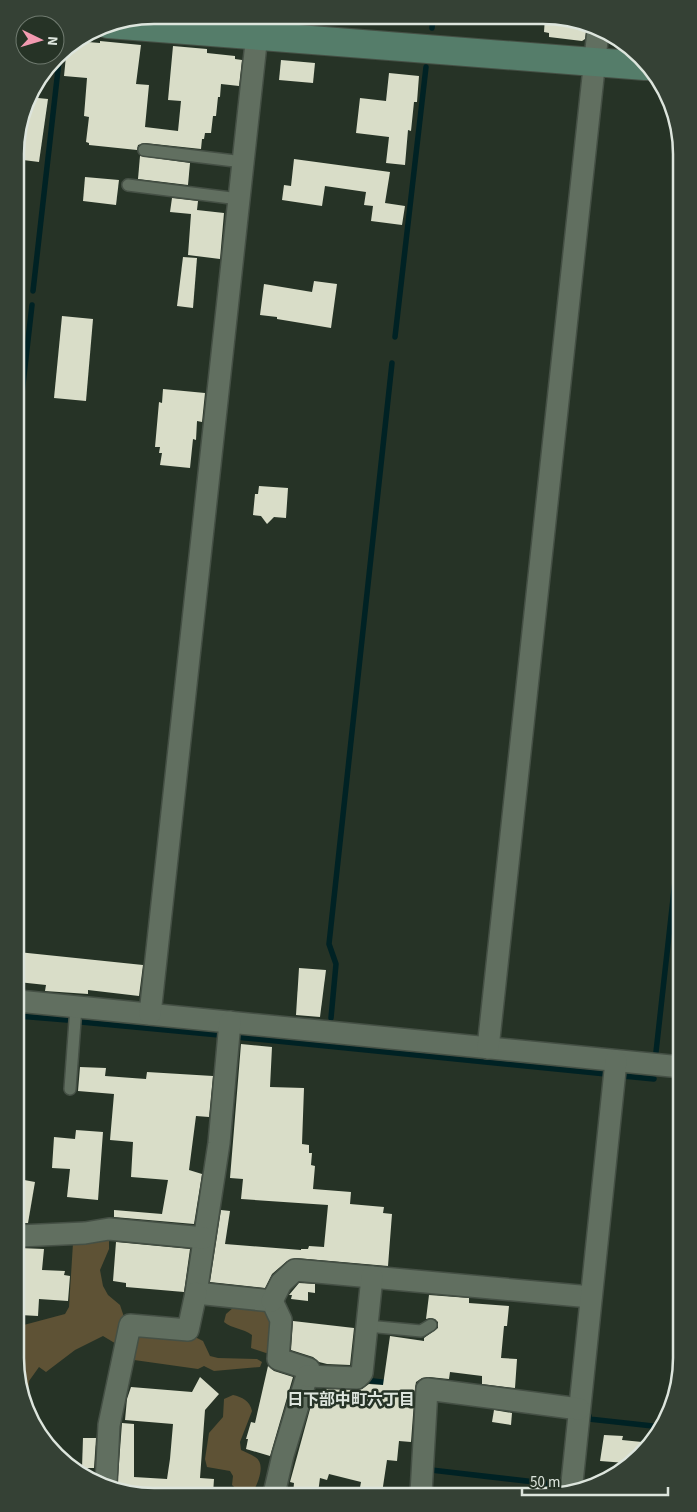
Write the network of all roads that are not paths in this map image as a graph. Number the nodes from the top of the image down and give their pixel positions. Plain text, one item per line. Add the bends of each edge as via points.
1 (141, 24) edge
2 (258, 26) edge
3 (598, 36) edge
4 (595, 62) junction
5 (638, 65) edge
6 (144, 150) dead end
7 (243, 162) junction
8 (128, 184) dead end
9 (239, 199) junction
10 (24, 1002) edge
11 (76, 1007) junction
12 (150, 1014) junction
13 (230, 1022) junction
14 (488, 1048) junction
15 (616, 1061) junction
16 (673, 1066) edge
17 (70, 1089) dead end
18 (24, 1236) edge
19 (204, 1238) junction
20 (372, 1277) junction
21 (196, 1294) junction
22 (591, 1297) junction
23 (272, 1301) junction
24 (431, 1325) dead end
25 (367, 1326) junction
26 (307, 1376) junction
27 (580, 1409) junction
28 (106, 1479) edge
29 (571, 1485) edge
30 (275, 1488) edge
31 (421, 1488) edge

1 - 2 street
2 - 4 street
2 - 7 street
3 - 4 street
4 - 5 street
4 - 14 street
6 - 7 lane
7 - 9 street
8 - 9 lane
9 - 12 street
10 - 11 street
11 - 12 street
11 - 17 lane
12 - 13 street
13 - 14 street
13 - 19 street via 219,1143
14 - 15 street
15 - 16 street
15 - 22 street
18 - 19 street via 109,1229
19 - 21 street
20 - 22 street
20 - 23 street via 296,1270 281,1283
20 - 25 street
21 - 23 street
21 - 28 street via 188,1330 130,1325 109,1425
22 - 27 street
23 - 26 street via 281,1320 278,1359 309,1369
24 - 25 lane via 421,1330
25 - 26 street via 362,1373 356,1378
26 - 30 street
27 - 29 street
27 - 31 street via 427,1390

